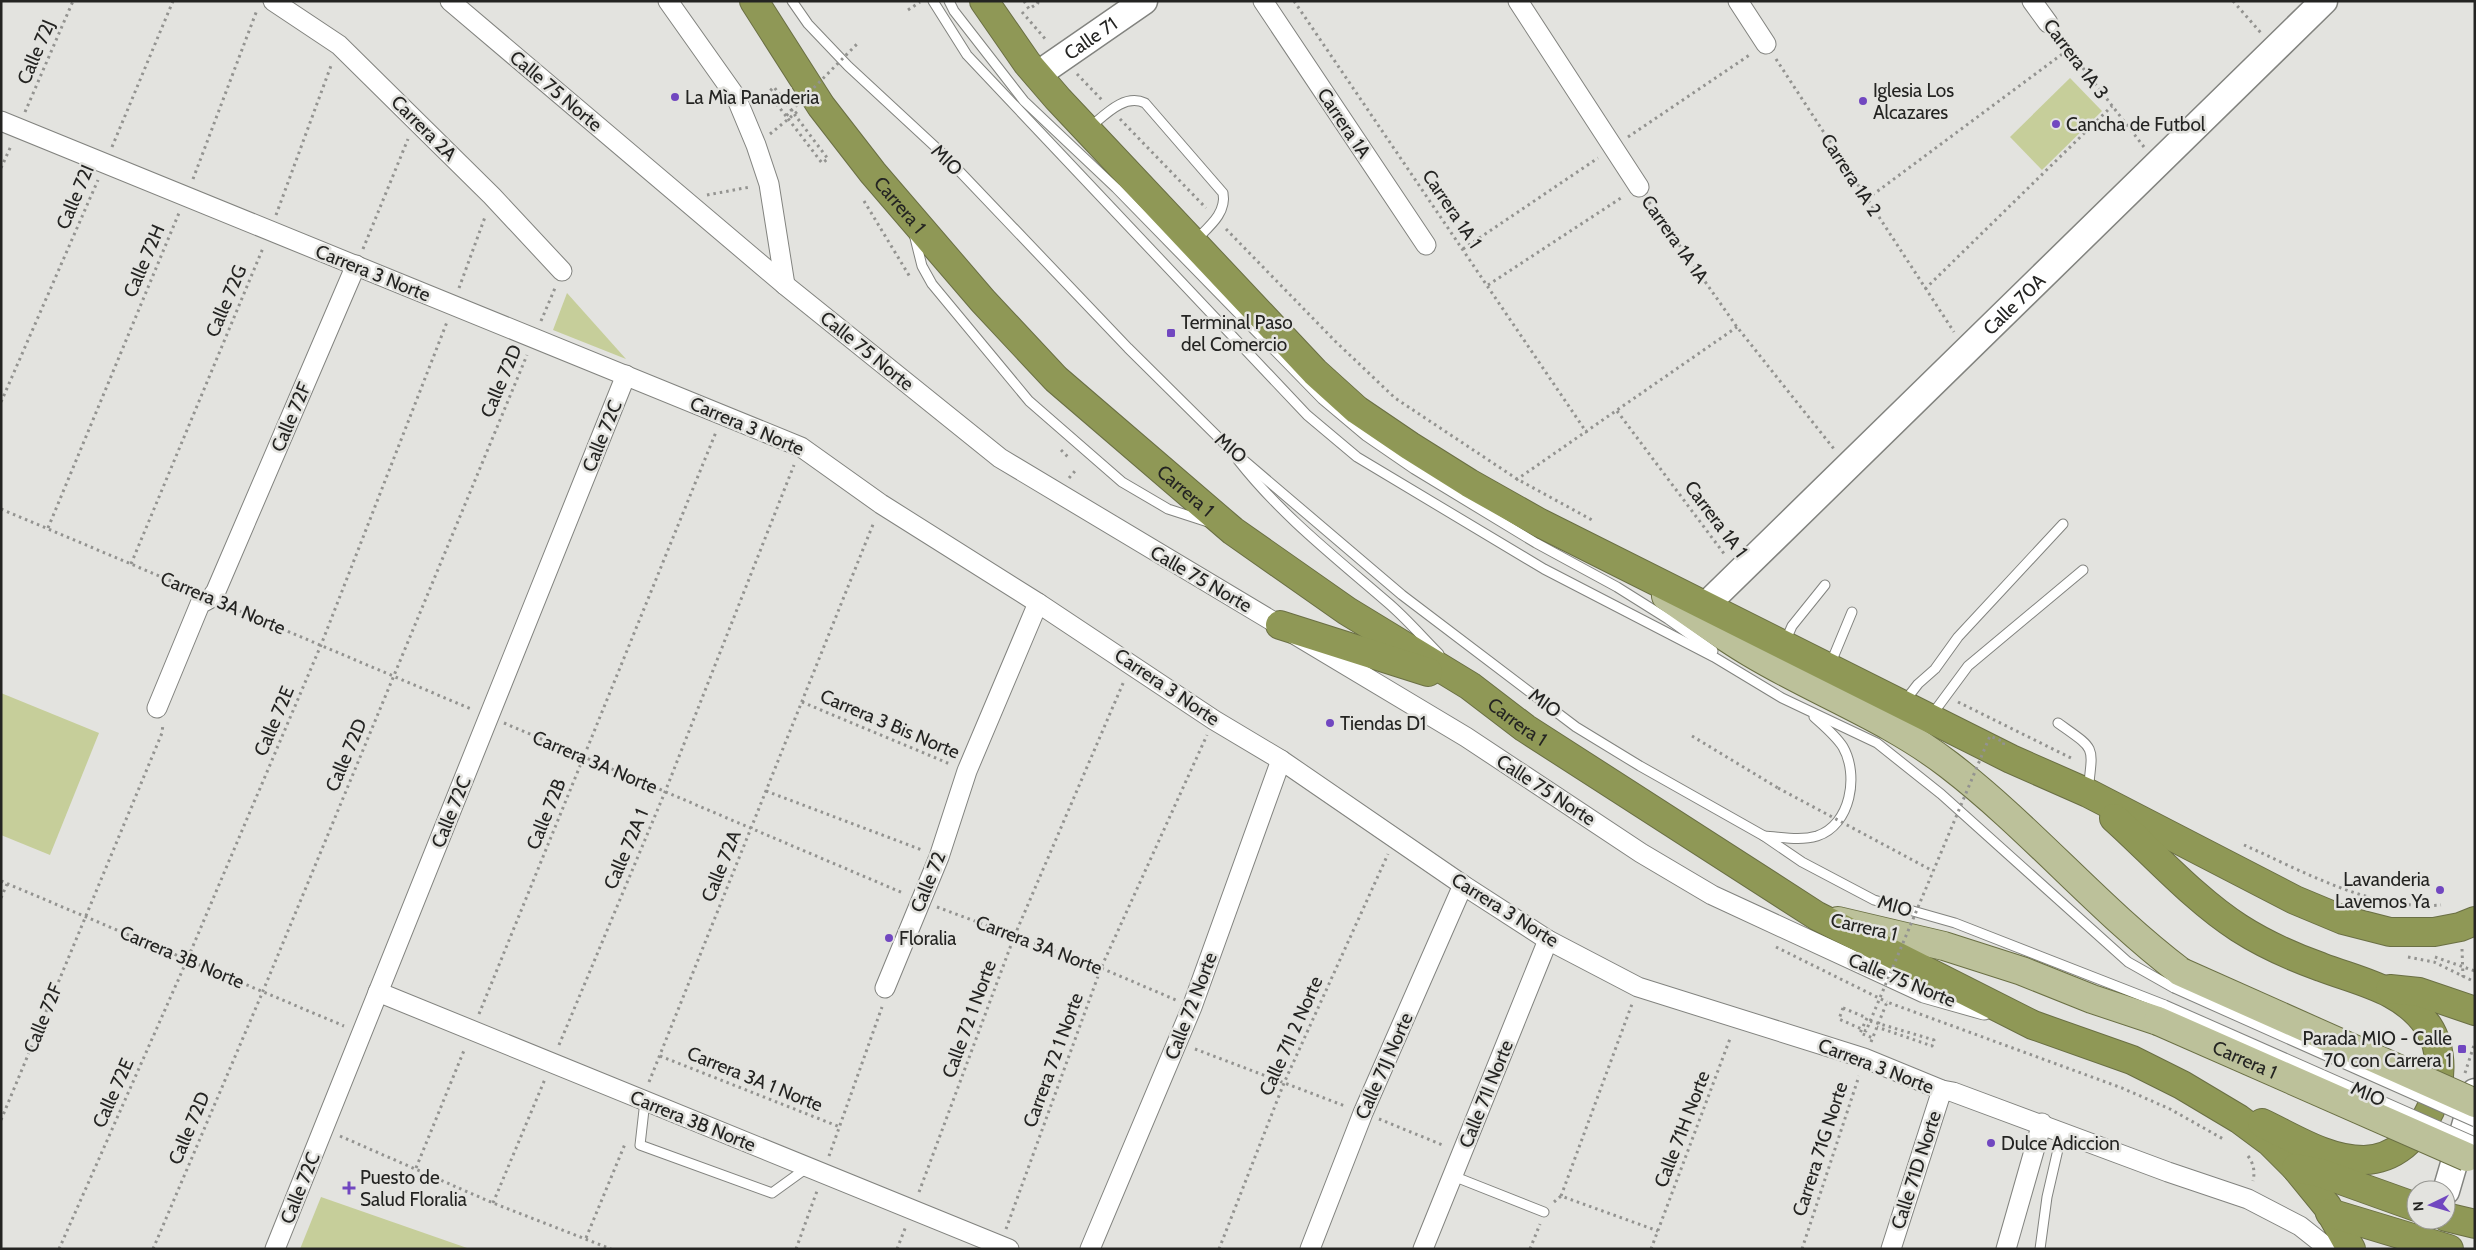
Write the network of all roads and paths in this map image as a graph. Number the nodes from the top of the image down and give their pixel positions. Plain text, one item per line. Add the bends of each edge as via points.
1 (72, 1) edge
2 (173, 1) edge
3 (260, 1) edge
4 (272, 1) edge
5 (450, 1) edge
6 (668, 1) edge
7 (754, 1) edge
8 (792, 1) edge
9 (921, 1) edge
10 (933, 1) edge
11 (950, 1) edge
12 (984, 1) edge
13 (1024, 1) edge
14 (1037, 1) edge
15 (1144, 1) edge
16 (1263, 1) edge
17 (1294, 1) edge
18 (1518, 1) edge
19 (1738, 1) edge
20 (2032, 1) edge
21 (2233, 1) edge
22 (2324, 1) edge
23 (1019, 8) dead end
24 (908, 10) dead end
25 (2048, 23) joint
26 (859, 42) dead end
27 (1766, 44) junction
28 (339, 45) junction
29 (2068, 49) junction
30 (2275, 50) junction
31 (1061, 58) junction
32 (1037, 75) junction
33 (2112, 106) junction
34 (801, 108) dead end
35 (794, 114) junction
36 (786, 116) junction
37 (418, 121) junction
38 (10, 125) edge
39 (1078, 137) junction
40 (756, 145) junction
41 (1613, 148) junction
42 (105, 163) junction
43 (2156, 164) junction
44 (1, 168) edge
45 (751, 187) dead end
46 (1638, 187) junction
47 (860, 194) dead end
48 (186, 196) junction
49 (492, 196) junction
50 (1867, 199) junction
51 (690, 204) junction
52 (270, 231) junction
53 (1193, 244) junction
54 (1426, 245) dead end
55 (1463, 249) junction
56 (356, 266) junction
57 (562, 271) joint
58 (913, 283) dead end
59 (785, 285) junction
60 (1488, 286) junction
61 (1925, 289) junction
62 (453, 305) junction
63 (1737, 327) junction
64 (534, 338) junction
65 (1965, 350) junction
66 (626, 376) junction
67 (1, 402) edge
68 (1617, 411) junction
69 (723, 415) junction
70 (1587, 433) junction
71 (1227, 446) junction
72 (801, 447) junction
73 (1060, 449) dead end
74 (1069, 458) dead end
75 (1847, 466) junction
76 (881, 504) junction
77 (1490, 505) junction
78 (1, 509) edge
79 (2063, 524) dead end
80 (48, 528) junction
81 (1615, 562) junction
82 (131, 564) junction
83 (2083, 570) dead end
84 (1738, 572) junction
85 (1825, 585) dead end
86 (211, 598) junction
87 (1038, 603) junction
88 (1704, 606) junction
89 (1852, 612) dead end
90 (1280, 625) junction
91 (1784, 644) junction
92 (321, 645) junction
93 (1132, 664) junction
94 (1829, 668) junction
95 (394, 676) junction
96 (1753, 679) junction
97 (1470, 686) junction
98 (802, 702) junction
99 (1902, 704) junction
100 (157, 708) joint
101 (1808, 711) junction
102 (489, 716) junction
103 (1929, 718) junction
104 (1214, 720) junction
105 (2058, 723) dead end
106 (1692, 736) dead end
107 (2003, 746) dead end
108 (584, 757) junction
109 (1281, 760) junction
110 (967, 771) junction
111 (766, 791) junction
112 (665, 792) junction
113 (2088, 793) junction
114 (752, 828) junction
115 (1764, 836) junction
116 (1395, 837) junction
117 (939, 857) junction
118 (1933, 872) junction
119 (1, 881) edge
120 (7, 884) junction
121 (1464, 885) junction
122 (1, 898) edge
123 (921, 900) junction
124 (84, 916) junction
125 (1817, 916) junction
126 (2475, 920) edge
127 (1014, 937) junction
128 (1548, 940) junction
129 (2435, 957) dead end
130 (187, 960) junction
131 (2434, 962) dead end
132 (1101, 968) junction
133 (2475, 971) edge
134 (2177, 980) junction
135 (2475, 982) edge
136 (1638, 987) junction
137 (885, 988) joint
138 (2381, 989) junction
139 (263, 992) junction
140 (378, 992) junction
141 (1192, 1007) junction
142 (2475, 1011) edge
143 (2161, 1013) junction
144 (1738, 1019) junction
145 (1870, 1021) junction
146 (2033, 1024) junction
147 (1877, 1027) junction
148 (472, 1030) junction
149 (362, 1033) junction
150 (1873, 1038) junction
151 (1178, 1042) junction
152 (660, 1056) junction
153 (1864, 1058) junction
154 (552, 1063) junction
155 (1284, 1084) junction
156 (1942, 1090) junction
157 (2475, 1092) edge
158 (2203, 1097) junction
159 (644, 1100) junction
160 (2475, 1103) edge
161 (1363, 1113) junction
162 (1, 1120) edge
163 (2475, 1122) edge
164 (2042, 1123) junction
165 (840, 1127) junction
166 (324, 1129) junction
167 (2062, 1132) junction
168 (626, 1141) dead end
169 (2228, 1142) dead end
170 (2475, 1142) edge
171 (1462, 1152) junction
172 (2245, 1152) dead end
173 (416, 1168) junction
174 (2296, 1168) junction
175 (815, 1170) junction
176 (2457, 1173) edge
177 (1453, 1176) junction
178 (1562, 1196) junction
179 (2248, 1199) junction
180 (493, 1203) junction
181 (2406, 1203) edge
182 (912, 1210) junction
183 (1544, 1212) junction
184 (2330, 1213) junction
185 (2456, 1219) edge
186 (2475, 1224) edge
187 (1658, 1231) junction
188 (586, 1238) junction
189 (2438, 1240) edge
190 (1004, 1247) edge
191 (59, 1249) edge
192 (152, 1249) edge
193 (275, 1249) edge
194 (611, 1249) edge
195 (796, 1249) edge
196 (897, 1249) edge
197 (1090, 1249) edge
198 (1219, 1249) edge
199 (1310, 1249) edge
200 (1424, 1249) edge
201 (1530, 1249) edge
202 (1651, 1249) edge
203 (1802, 1249) edge
204 (1891, 1249) edge
205 (2006, 1249) edge
206 (2040, 1249) edge
207 (2329, 1249) edge
208 (2351, 1249) edge

1 - 38 path, Calle 72J
2 - 42 path, Calle 72I
3 - 48 path, Calle 72H
4 - 28 street, Carrera 2A
5 - 51 street, Calle 75 Norte
6 - 40 street via 736,98
7 - 97 highway, Carrera 1 via 821,106 873,173 983,301 1056,379 1233,530 1347,611
8 - 71 lane, MIO via 808,24 848,66 943,154 1128,348
9 - 24 path
10 - 96 lane, MIO via 967,55 980,69 1307,415 1357,457 1544,569
11 - 39 lane via 954,11 1024,101
12 - 32 highway
13 - 14 path via 1029,9
15 - 31 street, Calle 71
16 - 54 street, Carrera 1A
17 - 55 path, Carrera 1A 1
18 - 41 street, Carrera 1A 1A
19 - 27 street
20 - 25 street, Carrera 1A 3
21 - 30 path
22 - 30 street, Calle 70A
23 - 31 path
25 - 29 path, Carrera 1A 3
26 - 36 path, bridge
27 - 41 path
27 - 50 path, Carrera 1A 2
28 - 37 street, Carrera 2A
28 - 52 path, Calle 72G
29 - 33 path, Carrera 1A 3
29 - 50 path
30 - 43 street, Calle 70A
31 - 32 street, Calle 71
32 - 39 highway
33 - 43 path, Carrera 1A 3
33 - 61 path
34 - 35 path
35 - 36 path via 774,88 768,93
35 - 36 path, bridge via 828,159 822,163
35 - 40 path
37 - 49 street, Carrera 2A
37 - 56 path
38 - 42 street, Carrera 3 Norte
38 - 44 path, Calle 72J
39 - 53 highway via 1147,196
39 - 53 lane via 1129,100 1145,103 1223,193 1222,209
39 - 77 lane via 1322,399 1366,436 1414,469
40 - 59 street via 770,184
41 - 46 street, Carrera 1A 1A
41 - 55 path
42 - 48 street, Carrera 3 Norte
42 - 67 path, Calle 72I
43 - 65 street, Calle 70A
45 - 51 path via 696,197
46 - 60 path
46 - 63 path, Carrera 1A 1A
47 - 58 path
48 - 52 street, Carrera 3 Norte
48 - 80 path, Calle 72H
49 - 57 street, Carrera 2A
49 - 62 path, Calle 72E
50 - 61 path, Carrera 1A 2
51 - 59 street, Calle 75 Norte
52 - 56 street, Carrera 3 Norte
52 - 82 path, Calle 72G
53 - 77 highway via 1315,372 1357,410
55 - 60 path, Carrera 1A 1
56 - 62 street, Carrera 3 Norte
56 - 86 street, Calle 72F
57 - 64 path, Calle 72D
59 - 90 street, Calle 75 Norte via 1000,458
60 - 70 path, Carrera 1A 1
61 - 65 path, Carrera 1A 2
62 - 64 street, Carrera 3 Norte
62 - 92 path, Calle 72E
63 - 68 path
63 - 75 path, Carrera 1A 1A
64 - 66 street, Carrera 3 Norte
64 - 95 path, Calle 72D
65 - 75 street, Calle 70A
66 - 69 street, Carrera 3 Norte
66 - 102 street, Calle 72C
68 - 70 path
68 - 84 path, Carrera 1A 1
69 - 72 street, Carrera 3 Norte
69 - 108 path, Calle 72B
70 - 77 path
71 - 97 lane via 1258,486 1309,536 1389,604
71 - 115 lane, MIO via 1402,594 1576,727
72 - 76 street, Carrera 3 Norte
72 - 112 path, Calle 72A 1
73 - 74 path
75 - 84 street, Calle 70A
76 - 87 street, Carrera 3 Norte
76 - 98 path, Calle 72A
77 - 81 highway
77 - 96 lane via 1668,619
78 - 80 path, Carrera 3A Norte
79 - 99 lane via 1958,637 1935,669
80 - 82 path, Carrera 3A Norte
81 - 88 highway
81 - 134 main road via 1750,653 1857,707 1949,765 1998,807
82 - 86 path, Carrera 3A Norte
83 - 103 lane via 1968,666
84 - 88 street, Calle 70A
85 - 91 lane via 1792,626
86 - 92 path, Carrera 3A Norte
86 - 100 street, Calle 72F via 200,604
87 - 93 street, Carrera 3 Norte
87 - 110 street, Calle 72
88 - 91 highway
89 - 94 lane
90 - 97 highway
90 - 146 street, Calle 75 Norte via 1466,737 1641,853 1712,895 1924,993
91 - 94 highway
92 - 95 path, Carrera 3A Norte
92 - 130 path, Calle 72E
93 - 104 street, Carrera 3 Norte
93 - 127 path, Calle 72 1 Norte
94 - 99 highway
95 - 102 path, Carrera 3A Norte
95 - 139 path, Calle 72D
96 - 101 lane, MIO
97 - 125 highway, Carrera 1 via 1524,728
98 - 110 path, Carrera 3 Bis Norte
98 - 111 path, Calle 72A
99 - 103 highway
100 - 124 path, Calle 72F via 164,722 162,733
101 - 115 lane via 1843,748 1851,786 1847,805 1836,824 1820,835 1805,839
101 - 134 lane, MIO via 1877,743 1941,794 2128,962
102 - 108 path, Carrera 3A Norte
102 - 140 street, Calle 72C
103 - 113 highway
104 - 109 street, Carrera 3 Norte
104 - 132 path, Carrera 72 1 Norte
105 - 113 lane via 2088,744 2092,755
106 - 118 path, bridge via 1778,788
107 - 118 path, bridge via 2004,742 1990,736
108 - 112 path, Carrera 3A Norte
108 - 148 path, Calle 72B
109 - 116 street, Carrera 3 Norte
109 - 141 street, Calle 72 Norte
110 - 117 street, Calle 72
111 - 114 path, Calle 72A
111 - 117 path
112 - 114 path, Carrera 3A Norte
112 - 154 path, Calle 72A 1
113 - 126 highway via 2295,900 2349,922 2380,930 2416,933 2451,929
113 - 138 highway via 2238,928 2309,963
114 - 123 path, Carrera 3A Norte
114 - 152 path, Calle 72A
115 - 143 lane, MIO via 1802,862 1874,900 1955,924
116 - 121 street, Carrera 3 Norte
116 - 155 path, Calle 71I 2 Norte
117 - 123 street, Calle 72
118 - 145 path, bridge
119 - 120 path, Carrera 3B Norte
120 - 122 path
120 - 124 path, Carrera 3B Norte
121 - 128 street, Carrera 3 Norte
121 - 161 street, Calle 71J Norte
123 - 127 path, Carrera 3A Norte
123 - 137 street, Calle 72
124 - 130 path, Carrera 3B Norte
124 - 162 path, Calle 72F
125 - 143 main road, Carrera 1 via 1944,946 2022,971 2092,1000
125 - 146 highway
127 - 132 path, Carrera 3A Norte
127 - 182 path, Calle 72 1 Norte
128 - 136 street, Carrera 3 Norte
128 - 171 street, Calle 71I Norte
129 - 133 path, bridge
130 - 139 path, Carrera 3B Norte
130 - 191 path, Calle 72E
131 - 135 path
132 - 141 path, Carrera 3A Norte
132 - 190 path, Carrera 72 1 Norte
134 - 160 main road, bridge
134 - 163 lane, MIO, bridge
136 - 144 street, Carrera 3 Norte
136 - 178 path
137 - 165 path
138 - 142 highway via 2419,992
138 - 158 highway via 2414,1009 2429,1028 2439,1058 2438,1086 2428,1113 2415,1134 2391,1153 2366,1160 2337,1157
139 - 149 path, Carrera 3B Norte
139 - 192 path, Calle 72D
140 - 148 street, Carrera 3B Norte
140 - 149 street, Calle 72C
141 - 151 street, Calle 72 Norte
143 - 170 lane, MIO, bridge
143 - 176 main road, Carrera 1, bridge
144 - 153 street, Carrera 3 Norte
144 - 187 path, Calle 71H Norte
145 - 147 path, bridge via 1934,1040 1932,1046
145 - 150 path, bridge via 1866,1031 1839,1019 1844,1008 1867,1018 1860,1033
146 - 158 highway via 2132,1060
147 - 150 path, Carrera 71G Norte
147 - 169 path, Carrera 71G Norte via 1887,1002 2122,1088 2170,1109
148 - 154 street, Carrera 3B Norte
148 - 173 path, Calle 72B
149 - 166 street, Calle 72C
150 - 153 path, Carrera 71G Norte
151 - 155 path
151 - 197 street, Calle 72 Norte
152 - 159 path, Calle 72A
152 - 165 path, Carrera 3A 1 Norte
153 - 156 street, Carrera 3 Norte
153 - 203 path, Carrera 71G Norte
154 - 159 street, Carrera 3B Norte
154 - 180 path, Calle 72A 1
155 - 161 path
155 - 198 path, Calle 71I 2 Norte
156 - 164 street, Carrera 3 Norte
156 - 204 street, Calle 71D Norte
157 - 176 street
158 - 174 highway via 2270,1142
159 - 175 street, Carrera 3B Norte
159 - 175 lane via 640,1145 772,1193
161 - 171 path
161 - 199 street, Calle 71J Norte
164 - 167 street, Carrera 3 Norte
164 - 205 street
165 - 175 path
166 - 173 path
166 - 193 street, Calle 72C
167 - 179 street, Carrera 3 Norte
167 - 206 lane via 2047,1197
168 - 188 path
171 - 177 street, Calle 71I Norte
172 - 179 path via 2252,1162 2254,1174
173 - 180 path
174 - 181 highway via 2321,1173
174 - 184 highway
175 - 182 street, Carrera 3B Norte
175 - 195 path
177 - 183 lane
177 - 200 street, Calle 71I Norte
178 - 183 path
178 - 187 path
179 - 207 street, Carrera 3 Norte via 2300,1226
180 - 188 path
182 - 190 street, Carrera 3B Norte
182 - 196 path, Calle 72 1 Norte
183 - 201 path
184 - 189 highway
184 - 208 highway
185 - 186 highway
187 - 202 path, Calle 71H Norte
188 - 194 path

